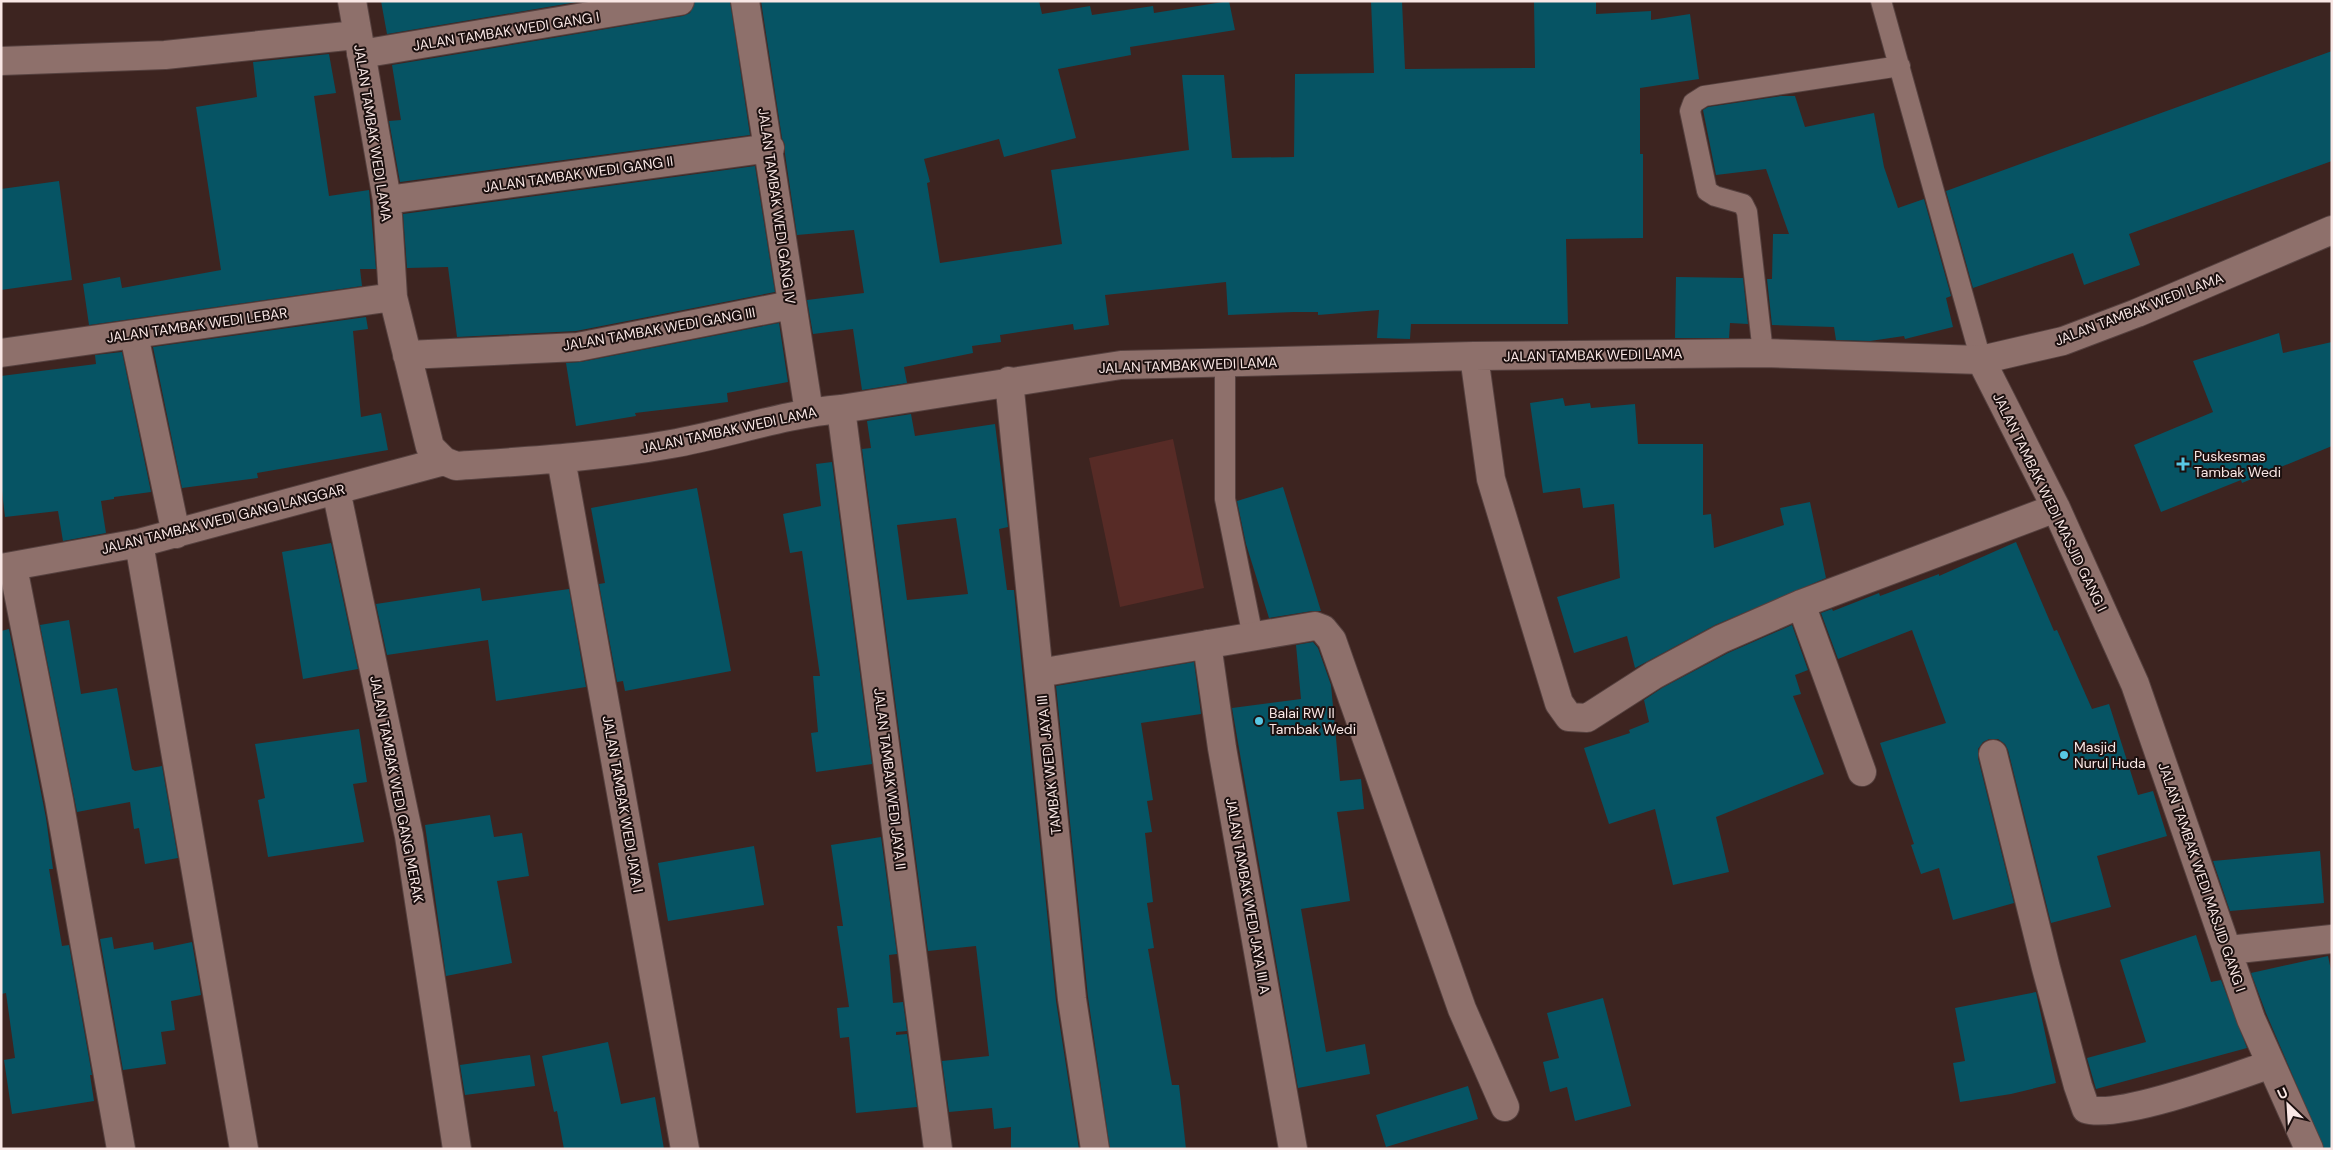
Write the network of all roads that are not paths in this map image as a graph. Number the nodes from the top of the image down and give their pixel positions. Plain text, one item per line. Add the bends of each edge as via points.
1 (352, 1) edge
2 (680, 1) edge
3 (745, 1) edge
4 (1881, 1) edge
5 (359, 44) junction
6 (1, 61) edge
7 (1900, 66) junction
8 (770, 148) junction
9 (387, 200) junction
10 (2332, 230) edge
11 (393, 297) junction
12 (791, 304) junction
13 (134, 334) junction
14 (1, 353) edge
15 (1763, 353) junction
16 (407, 355) junction
17 (1474, 356) junction
18 (1981, 360) junction
19 (1225, 362) junction
20 (1009, 381) junction
21 (841, 409) junction
22 (809, 412) junction
23 (562, 459) junction
24 (444, 462) junction
25 (336, 490) junction
26 (2056, 508) junction
27 (176, 534) junction
28 (140, 543) junction
29 (7, 567) edge
30 (1801, 604) junction
31 (1253, 637) junction
32 (1207, 644) junction
33 (1039, 673) junction
34 (1993, 754) dead end
35 (1862, 772) dead end
36 (2332, 939) edge
37 (2229, 950) junction
38 (2271, 1064) junction
39 (1505, 1107) dead end
40 (121, 1149) edge
41 (244, 1149) edge
42 (457, 1149) edge
43 (685, 1149) edge
44 (938, 1149) edge
45 (1095, 1149) edge
46 (1293, 1149) edge
47 (2309, 1149) edge

1 - 5 street, JALAN TAMBAK WEDI LAMA
2 - 5 street, JALAN TAMBAK WEDI GANG I
3 - 8 street, JALAN TAMBAK WEDI GANG IV
4 - 7 lane
5 - 6 street, JALAN TAMBAK WEDI GANG I via 165,56
5 - 9 street, JALAN TAMBAK WEDI LAMA
7 - 15 lane via 1704,96 1693,103 1690,111 1707,191 1743,204 1748,212
7 - 18 lane
8 - 9 street, JALAN TAMBAK WEDI GANG II
8 - 12 street, JALAN TAMBAK WEDI GANG IV
9 - 11 street, JALAN TAMBAK WEDI LAMA
10 - 18 street, JALAN TAMBAK WEDI LAMA via 2064,341
11 - 13 street, JALAN TAMBAK WEDI LEBAR
11 - 16 street, JALAN TAMBAK WEDI LAMA
12 - 16 street, JALAN TAMBAK WEDI GANG III via 578,347
12 - 22 street, JALAN TAMBAK WEDI GANG IV
13 - 14 street, JALAN TAMBAK WEDI LEBAR
13 - 27 street
15 - 17 street, JALAN TAMBAK WEDI LAMA
15 - 18 street, JALAN TAMBAK WEDI LAMA
16 - 24 street, JALAN TAMBAK WEDI LAMA via 430,447
17 - 19 street, JALAN TAMBAK WEDI LAMA
17 - 30 street via 1491,480 1559,703 1569,717 1588,718 1654,675 1721,639
18 - 26 street, JALAN TAMBAK WEDI MASJID GANG I
19 - 20 street, JALAN TAMBAK WEDI LAMA via 1121,365
19 - 31 lane via 1225,500
20 - 21 street, JALAN TAMBAK WEDI LAMA
20 - 33 street, TAMBAK WEDI JAYA III
21 - 22 street, JALAN TAMBAK WEDI LAMA
21 - 44 street, JALAN TAMBAK WEDI JAYA II
22 - 23 street, JALAN TAMBAK WEDI LAMA via 671,444
23 - 24 street, JALAN TAMBAK WEDI LAMA via 456,466
23 - 43 street, JALAN TAMBAK WEDI JAYA I
24 - 25 street, JALAN TAMBAK WEDI GANG LANGGAR
25 - 27 street, JALAN TAMBAK WEDI GANG LANGGAR
25 - 42 street, JALAN TAMBAK WEDI GANG MERAK via 409,836
26 - 30 street
26 - 37 street, JALAN TAMBAK WEDI MASJID GANG I via 2135,684
27 - 28 street, JALAN TAMBAK WEDI GANG LANGGAR
28 - 29 street, JALAN TAMBAK WEDI GANG LANGGAR
28 - 41 street
29 - 40 street via 59,800
30 - 35 street
31 - 32 street
31 - 39 street via 1315,626 1323,629 1332,640 1462,1009
32 - 33 street
32 - 46 street, JALAN TAMBAK WEDI JAYA III A via 1222,748
33 - 45 street, TAMBAK WEDI JAYA III via 1072,998
34 - 38 street via 2046,968 2086,1109 2130,1106 2208,1087
36 - 37 street
37 - 38 street, JALAN TAMBAK WEDI MASJID GANG I
38 - 47 street, JALAN TAMBAK WEDI MASJID GANG I

